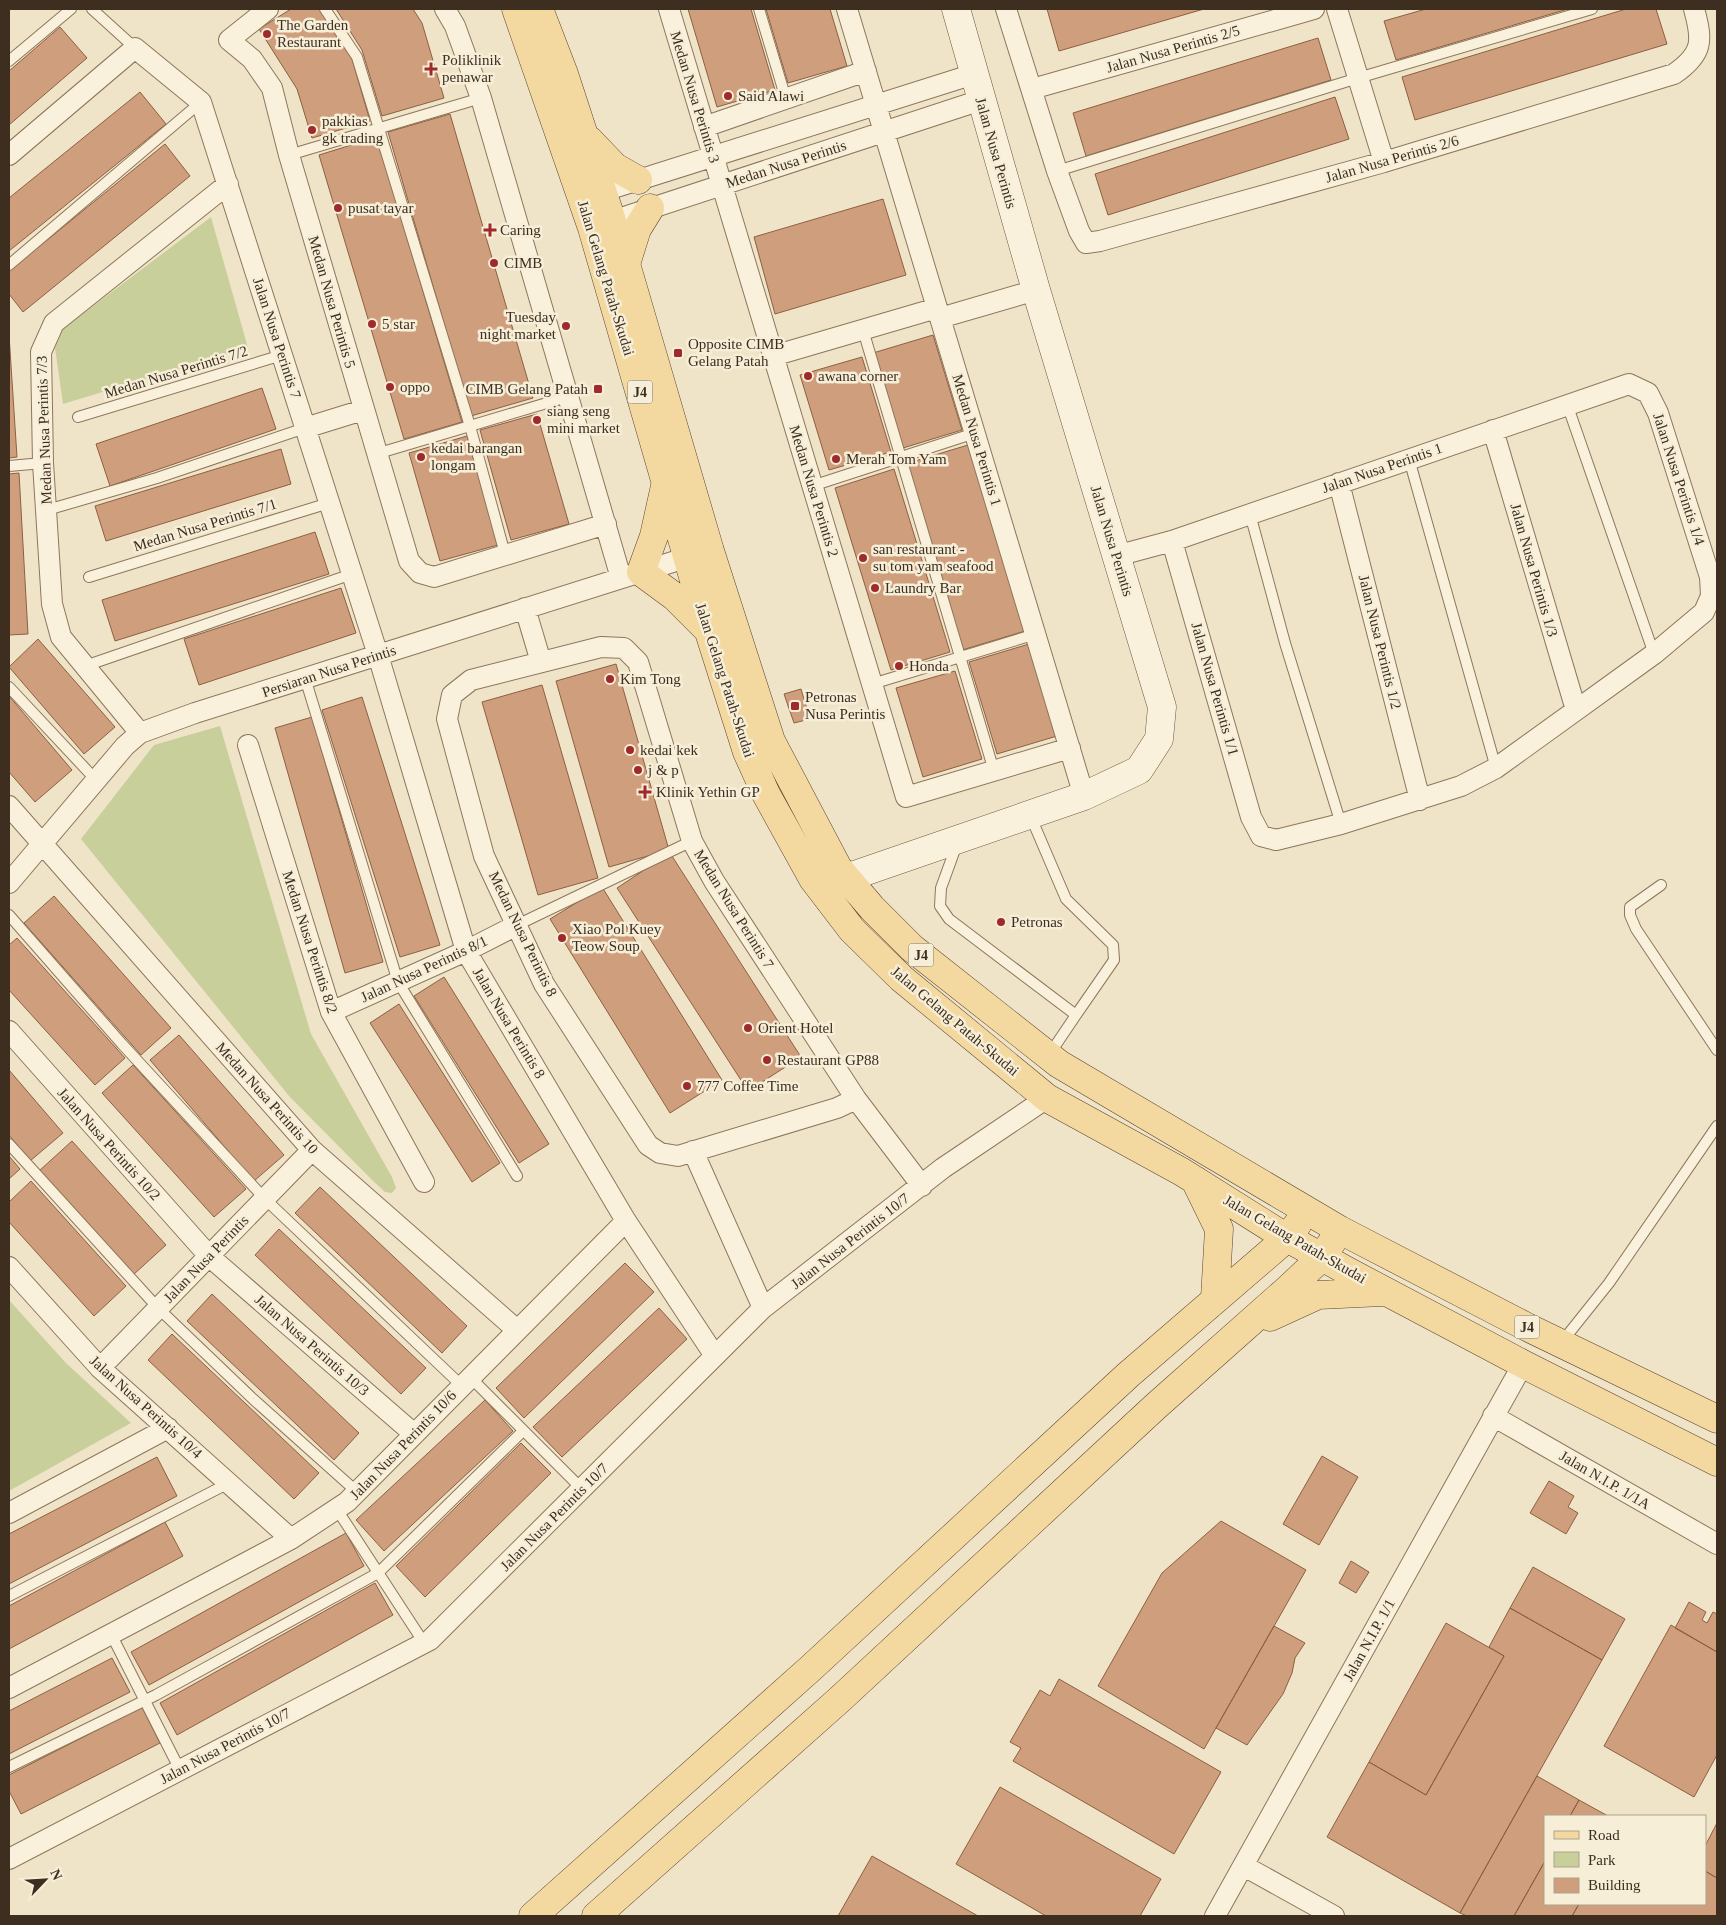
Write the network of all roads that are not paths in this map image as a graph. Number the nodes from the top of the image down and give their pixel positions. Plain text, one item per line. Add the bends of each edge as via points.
1 (71, 9) edge
2 (92, 9) edge
3 (268, 9) edge
4 (325, 9) edge
5 (445, 9) edge
6 (516, 9) edge
7 (539, 9) edge
8 (669, 9) edge
9 (759, 9) edge
10 (847, 9) edge
11 (956, 9) edge
12 (1006, 9) edge
13 (1314, 9) edge
14 (1338, 9) edge
15 (1592, 9) edge
16 (1694, 9) edge
17 (135, 48) junction
18 (9, 60) edge
19 (866, 71) junction
20 (1358, 78) junction
21 (977, 87) junction
22 (1032, 89) junction
23 (481, 98) junction
24 (786, 99) junction
25 (201, 102) junction
26 (876, 105) junction
27 (704, 127) junction
28 (380, 128) junction
29 (884, 132) junction
30 (584, 133) junction
31 (9, 155) edge
32 (289, 155) junction
33 (713, 156) junction
34 (1384, 162) junction
35 (1056, 171) junction
36 (638, 180) junction
37 (228, 184) junction
38 (722, 185) junction
39 (592, 194) junction
40 (650, 208) junction
41 (602, 224) junction
42 (626, 264) junction
43 (9, 265) edge
44 (1036, 290) junction
45 (939, 313) junction
46 (863, 330) junction
47 (282, 355) junction
48 (773, 356) junction
49 (1648, 393) joint
50 (567, 397) junction
51 (1567, 404) junction
52 (363, 410) junction
53 (78, 418) dead end
54 (470, 426) junction
55 (305, 428) junction
56 (1493, 430) junction
57 (975, 433) junction
58 (376, 454) junction
59 (900, 457) junction
60 (1409, 459) junction
61 (42, 463) junction
62 (9, 466) edge
63 (666, 482) junction
64 (1339, 483) junction
65 (812, 486) junction
66 (329, 503) junction
67 (47, 510) junction
68 (1250, 514) junction
69 (606, 524) junction
70 (1172, 541) junction
71 (505, 554) junction
72 (699, 554) junction
73 (1116, 556) junction
74 (352, 574) junction
75 (631, 575) junction
76 (89, 577) dead end
77 (525, 608) junction
78 (709, 632) junction
79 (1036, 634) junction
80 (1654, 654) junction
81 (378, 655) junction
82 (960, 657) junction
83 (541, 662) junction
84 (85, 666) junction
85 (305, 678) junction
86 (872, 684) junction
87 (9, 687) edge
88 (1576, 710) junction
89 (140, 733) junction
90 (248, 745) dead end
91 (1070, 748) junction
92 (1496, 768) junction
93 (994, 771) junction
94 (96, 780) junction
95 (1084, 796) junction
96 (1420, 800) junction
97 (9, 806) edge
98 (1030, 814) junction
99 (1341, 824) junction
100 (960, 839) junction
101 (692, 841) junction
102 (42, 842) junction
103 (846, 878) junction
104 (9, 883) edge
105 (1661, 885) dead end
106 (9, 914) edge
107 (517, 925) junction
108 (466, 952) junction
109 (398, 982) junction
110 (331, 1012) junction
111 (1076, 1015) junction
112 (9, 1031) edge
113 (1717, 1050) edge
114 (1048, 1056) junction
115 (1047, 1098) junction
116 (856, 1099) junction
117 (1716, 1132) edge
118 (9, 1144) edge
119 (312, 1150) junction
120 (685, 1154) junction
121 (517, 1176) dead end
122 (1195, 1180) junction
123 (424, 1182) dead end
124 (922, 1186) junction
125 (265, 1199) junction
126 (1306, 1211) junction
127 (626, 1221) junction
128 (1340, 1230) junction
129 (1287, 1238) junction
130 (210, 1256) junction
131 (1323, 1256) junction
132 (9, 1267) edge
133 (1387, 1292) junction
134 (1215, 1298) junction
135 (158, 1308) junction
136 (763, 1308) junction
137 (1244, 1329) junction
138 (516, 1330) junction
139 (1560, 1344) junction
140 (715, 1356) junction
141 (1523, 1364) junction
142 (100, 1368) junction
143 (466, 1381) junction
144 (1493, 1416) junction
145 (1717, 1419) edge
146 (168, 1428) junction
147 (523, 1431) junction
148 (413, 1433) junction
149 (1717, 1462) edge
150 (229, 1483) junction
151 (582, 1489) junction
152 (356, 1491) junction
153 (336, 1508) junction
154 (9, 1513) edge
155 (291, 1539) junction
156 (1717, 1544) edge
157 (378, 1573) junction
158 (9, 1596) edge
159 (111, 1634) junction
160 (424, 1643) junction
161 (9, 1688) edge
162 (144, 1700) junction
163 (9, 1768) edge
164 (180, 1770) junction
165 (9, 1860) edge
166 (1244, 1866) junction
167 (533, 1916) edge
168 (596, 1916) edge
169 (1215, 1916) edge
170 (1334, 1916) edge

1 - 18 lane
2 - 17 lane
3 - 32 street, Medan Nusa Perintis 5 via 229,40 252,59 272,88
4 - 28 lane via 357,57
5 - 23 street via 455,26
6 - 39 main road, Jalan Gelang Patah-Skudai / J4
7 - 30 main road, Jalan Gelang Patah-Skudai / J4
8 - 27 street, Medan Nusa Perintis 3
9 - 24 lane
10 - 19 street, Medan Nusa Perintis 1
11 - 21 street, Jalan Nusa Perintis
12 - 22 street
13 - 22 street, Jalan Nusa Perintis 2/5
14 - 20 street
15 - 20 lane
16 - 34 street, Jalan Nusa Perintis 2/6 via 1700,33 1693,61 1674,74
17 - 25 street
17 - 31 street
19 - 24 street
19 - 26 street, Medan Nusa Perintis 1
20 - 34 street
20 - 35 lane
21 - 26 street
21 - 29 street, Medan Nusa Perintis
21 - 44 street, Jalan Nusa Perintis
22 - 35 street
23 - 28 lane
23 - 50 street
24 - 27 street
25 - 37 street, Jalan Nusa Perintis 7
25 - 43 lane
26 - 29 street, Medan Nusa Perintis 1
26 - 33 street
27 - 33 street, Medan Nusa Perintis 3
28 - 32 lane
28 - 54 lane
29 - 38 street, Medan Nusa Perintis
29 - 45 street, Medan Nusa Perintis 1
30 - 36 main road via 615,167
30 - 39 main road, Jalan Gelang Patah-Skudai / J4
32 - 52 street, Medan Nusa Perintis 5
33 - 36 street
33 - 38 street, Medan Nusa Perintis 3
34 - 35 street, Jalan Nusa Perintis 2/6 via 1086,243 1078,231
36 - 39 street
37 - 47 street, Jalan Nusa Perintis 7
37 - 61 street, Medan Nusa Perintis 7/3 via 54,323 41,352
38 - 40 street, Medan Nusa Perintis
38 - 48 street, Medan Nusa Perintis 2
39 - 41 main road, Jalan Gelang Patah-Skudai / J4
40 - 41 street, Medan Nusa Perintis
40 - 42 main road via 638,229
41 - 42 main road, Jalan Gelang Patah-Skudai / J4
41 - 63 main road, Jalan Gelang Patah-Skudai / J4
42 - 72 main road, Jalan Gelang Patah-Skudai / J4
44 - 45 street
44 - 73 street, Jalan Nusa Perintis
45 - 46 street
45 - 57 street, Medan Nusa Perintis 1
46 - 48 street
46 - 59 lane
47 - 53 lane, Medan Nusa Perintis 7/2
47 - 55 street, Jalan Nusa Perintis 7
48 - 65 street, Medan Nusa Perintis 2
49 - 51 street, Jalan Nusa Perintis 1 via 1629,384
49 - 80 street, Jalan Nusa Perintis 1/4 via 1658,413 1710,576 1711,596 1704,612
50 - 54 lane
50 - 69 street
51 - 56 street, Jalan Nusa Perintis 1
51 - 80 lane
52 - 55 street
52 - 58 street, Medan Nusa Perintis 5
54 - 58 lane
54 - 71 lane
55 - 66 street, Jalan Nusa Perintis 7
55 - 67 lane via 157,478
56 - 60 street, Jalan Nusa Perintis 1
56 - 88 street, Jalan Nusa Perintis 1/3
57 - 59 lane
57 - 79 street, Medan Nusa Perintis 1
58 - 71 street, Medan Nusa Perintis 5 via 409,561 420,573 434,577
59 - 65 lane
59 - 82 lane
60 - 64 street, Jalan Nusa Perintis 1
60 - 92 lane
61 - 62 lane
61 - 67 street, Medan Nusa Perintis 7/3
63 - 72 main road, Jalan Gelang Patah-Skudai / J4
63 - 75 main road via 654,536
64 - 68 street, Jalan Nusa Perintis 1
64 - 96 street, Jalan Nusa Perintis 1/2
65 - 86 street, Medan Nusa Perintis 2
66 - 74 street, Jalan Nusa Perintis 7
66 - 76 lane, Medan Nusa Perintis 7/1
67 - 84 street, Medan Nusa Perintis 7/3 via 52,604 61,637
68 - 70 street, Jalan Nusa Perintis 1
68 - 99 lane via 1284,643
69 - 71 street
69 - 75 street
70 - 73 street, Jalan Nusa Perintis 1
70 - 99 street, Jalan Nusa Perintis 1/1 via 1252,817 1261,836 1276,840
72 - 75 street, Persiaran Nusa Perintis
72 - 78 main road, Jalan Gelang Patah-Skudai / J4
72 - 103 main road, Jalan Gelang Patah-Skudai / J4 via 771,741 796,792
73 - 95 street, Jalan Nusa Perintis via 1162,708 1159,738 1139,770
74 - 81 street, Jalan Nusa Perintis 7
74 - 84 lane
75 - 77 street, Persiaran Nusa Perintis
75 - 78 main road via 676,597
77 - 81 street, Persiaran Nusa Perintis
77 - 83 street
78 - 115 main road, Jalan Gelang Patah-Skudai / J4 via 746,752 813,879 852,930 901,978
79 - 82 lane
79 - 91 street, Medan Nusa Perintis 1
80 - 88 street
81 - 85 street, Persiaran Nusa Perintis
81 - 108 street, Jalan Nusa Perintis 8
82 - 86 lane
82 - 93 lane
83 - 101 street, Medan Nusa Perintis 7 via 601,647 624,648 638,662
83 - 107 street, Medan Nusa Perintis 8 via 471,680 452,695 447,720 484,856
84 - 89 street, Medan Nusa Perintis 7/3
85 - 89 street, Persiaran Nusa Perintis
85 - 109 lane
86 - 93 street, Medan Nusa Perintis 2 via 906,797
87 - 94 lane
88 - 92 street
89 - 94 street, Persiaran Nusa Perintis
90 - 110 street, Medan Nusa Perintis 8/2
91 - 93 street
91 - 95 street
92 - 96 street via 1460,786
94 - 102 street, Persiaran Nusa Perintis
95 - 98 street, Jalan Nusa Perintis
96 - 99 street
97 - 102 street, Medan Nusa Perintis 10
98 - 100 street, Jalan Nusa Perintis
98 - 111 lane via 1066,899 1113,945 1114,960
100 - 103 street, Jalan Nusa Perintis
100 - 111 lane via 942,888 940,906 949,919
101 - 107 lane
101 - 116 street, Medan Nusa Perintis 7 via 714,881
102 - 104 street, Persiaran Nusa Perintis
102 - 119 street, Medan Nusa Perintis 10
103 - 114 main road, Jalan Gelang Patah-Skudai / J4 via 912,948
105 - 113 lane via 1630,907 1630,915 1636,929
106 - 125 lane via 122,1044
107 - 108 street, Jalan Nusa Perintis 8/1
107 - 120 street, Medan Nusa Perintis 8 via 544,984 648,1145 660,1153
108 - 109 street, Jalan Nusa Perintis 8/1
108 - 127 street, Jalan Nusa Perintis 8
109 - 110 street, Jalan Nusa Perintis 8/1
109 - 121 lane
110 - 123 street, Medan Nusa Perintis 8/2
111 - 114 lane
112 - 130 street, Jalan Nusa Perintis 10/2
114 - 126 main road, Jalan Gelang Patah-Skudai / J4
115 - 122 main road, Jalan Gelang Patah-Skudai / J4
115 - 124 street, Jalan Nusa Perintis 10/7 via 943,1168
116 - 120 street via 837,1108
116 - 124 street
117 - 139 lane via 1609,1283
118 - 135 lane
119 - 125 street, Jalan Nusa Perintis
119 - 138 street, Medan Nusa Perintis 10
120 - 136 street
122 - 129 main road, Jalan Gelang Patah-Skudai / J4
122 - 134 main road via 1219,1228
124 - 136 street, Jalan Nusa Perintis 10/7
125 - 130 street, Jalan Nusa Perintis
125 - 143 lane
126 - 128 main road, Jalan Gelang Patah-Skudai / J4
126 - 129 main road
127 - 138 street, Jalan Nusa Perintis 10/6
127 - 140 street, Jalan Nusa Perintis 8
128 - 131 main road
128 - 139 main road, Jalan Gelang Patah-Skudai / J4
129 - 131 main road, Jalan Gelang Patah-Skudai / J4
129 - 134 main road
130 - 135 street, Jalan Nusa Perintis
130 - 148 street, Jalan Nusa Perintis 10/3
131 - 133 main road, Jalan Gelang Patah-Skudai / J4
131 - 137 main road
132 - 142 street, Jalan Nusa Perintis 10/4
133 - 137 main road via 1318,1295
133 - 141 main road, Jalan Gelang Patah-Skudai / J4
134 - 167 main road
135 - 142 street, Jalan Nusa Perintis
135 - 152 lane
136 - 140 street, Jalan Nusa Perintis 10/7
137 - 168 main road via 1156,1406 839,1700
138 - 143 street, Jalan Nusa Perintis 10/6
139 - 145 main road, Jalan Gelang Patah-Skudai / J4
140 - 151 street, Jalan Nusa Perintis 10/7
141 - 144 street, Jalan N.I.P. 1/1
141 - 149 main road, Jalan Gelang Patah-Skudai / J4
142 - 146 street, Jalan Nusa Perintis 10/4
143 - 147 lane
143 - 148 street, Jalan Nusa Perintis 10/6
144 - 156 street, Jalan N.I.P. 1/1A
144 - 166 street, Jalan N.I.P. 1/1
146 - 150 street, Jalan Nusa Perintis 10/4
146 - 154 street
147 - 151 lane
147 - 157 lane
148 - 152 street, Jalan Nusa Perintis 10/6
150 - 155 street, Jalan Nusa Perintis 10/4
150 - 158 lane
151 - 160 street, Jalan Nusa Perintis 10/7
152 - 153 street, Jalan Nusa Perintis 10/6 via 347,1502
153 - 155 street, Jalan Nusa Perintis 10/6
153 - 157 lane
155 - 159 street, Jalan Nusa Perintis 10/6
157 - 160 lane
157 - 162 lane
159 - 161 street, Jalan Nusa Perintis 10/6
159 - 162 lane
160 - 164 street, Jalan Nusa Perintis 10/7
162 - 163 lane
162 - 164 lane
164 - 165 street, Jalan Nusa Perintis 10/7
166 - 169 street, Jalan N.I.P. 1/1
166 - 170 street

